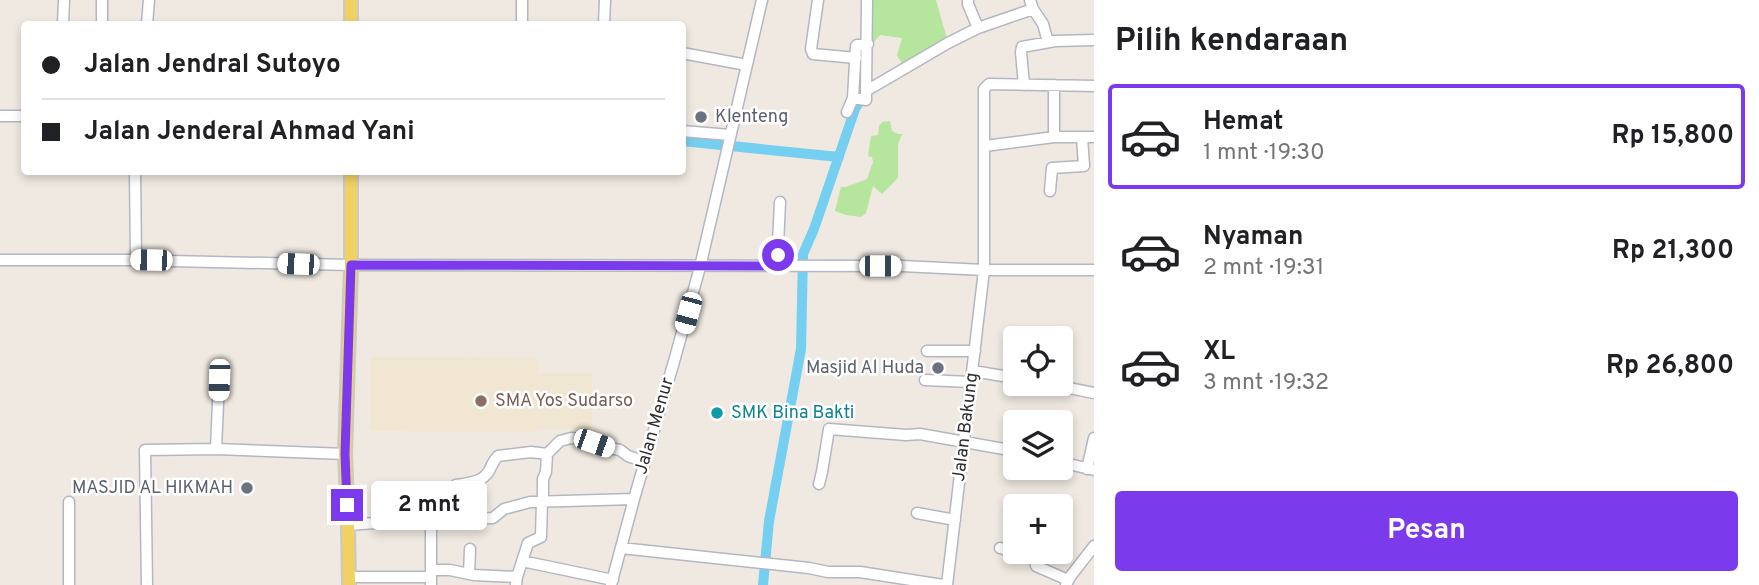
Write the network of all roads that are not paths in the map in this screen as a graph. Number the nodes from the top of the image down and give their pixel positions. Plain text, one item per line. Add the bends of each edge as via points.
1 (64, 0) edge
2 (102, 0) edge
3 (149, 0) edge
4 (351, 0) edge
5 (523, 0) edge
6 (605, 0) edge
7 (762, 0) edge
8 (818, 0) edge
9 (867, 0) edge
10 (968, 0) edge
11 (1032, 5) edge
12 (63, 21) edge
13 (102, 21) edge
14 (147, 21) edge
15 (351, 21) edge
16 (522, 21) edge
17 (604, 21) edge
18 (978, 28) junction
19 (1094, 40) edge
20 (1048, 42) junction
21 (863, 45) junction
22 (686, 54) edge
23 (856, 58) junction
24 (747, 65) junction
25 (1024, 85) junction
26 (1054, 85) junction
27 (1094, 86) edge
28 (860, 97) junction
29 (847, 112) dead end
30 (0, 116) edge
31 (21, 116) edge
32 (686, 132) edge
33 (1054, 137) junction
34 (1082, 137) junction
35 (1094, 137) edge
36 (729, 139) junction
37 (985, 146) junction
38 (135, 175) edge
39 (351, 175) edge
40 (1050, 191) dead end
41 (780, 202) dead end
42 (0, 260) edge
43 (135, 260) junction
44 (351, 265) junction
45 (776, 266) junction
46 (700, 267) junction
47 (984, 270) junction
48 (1094, 270) edge
49 (928, 351) dead end
50 (975, 351) junction
51 (972, 376) junction
52 (1003, 377) edge
53 (219, 380) dead end
54 (925, 380) dead end
55 (1073, 389) edge
56 (1094, 393) edge
57 (1094, 438) edge
58 (964, 441) junction
59 (216, 449) junction
60 (1003, 449) edge
61 (345, 454) junction
62 (547, 454) junction
63 (645, 461) junction
64 (1090, 469) edge
65 (819, 484) dead end
66 (634, 499) junction
67 (69, 502) dead end
68 (543, 502) junction
69 (917, 513) dead end
70 (431, 519) junction
71 (452, 519) junction
72 (955, 520) junction
73 (348, 524) junction
74 (1094, 546) edge
75 (621, 548) junction
76 (1000, 548) dead end
77 (470, 549) dead end
78 (522, 561) junction
79 (469, 574) junction
80 (431, 577) edge
81 (349, 581) edge
82 (516, 581) edge
83 (1067, 582) edge
84 (614, 583) edge
85 (69, 585) edge
86 (147, 585) edge
87 (945, 585) edge

1 - 12 street
2 - 13 street
3 - 14 street
4 - 15 main road
5 - 16 street
6 - 17 street
7 - 24 street, Jalan Menur
8 - 23 street via 813,54
9 - 21 street
10 - 18 street
11 - 18 street
11 - 20 street
18 - 28 street
19 - 20 street
20 - 25 street via 1022,48
21 - 23 street
21 - 28 street
22 - 24 street
23 - 28 street
24 - 36 street, Jalan Menur
25 - 26 street
25 - 37 street, Jalan Bakung via 985,86
26 - 27 street
26 - 33 street
28 - 29 street
30 - 31 street
32 - 36 street
33 - 34 street
33 - 37 street
34 - 35 street
34 - 40 street via 1084,166 1052,168
36 - 46 street, Jalan Menur
37 - 47 street, Jalan Bakung
38 - 43 street
39 - 44 main road
41 - 45 street
42 - 43 street
43 - 44 street
44 - 46 street
44 - 61 main road
45 - 46 street
45 - 47 street
46 - 63 street, Jalan Menur
47 - 48 street
47 - 50 street, Jalan Bakung
49 - 50 street
50 - 51 street, Jalan Bakung
51 - 52 street
51 - 54 street
51 - 58 street, Jalan Bakung
53 - 59 street
55 - 56 street
57 - 64 street
58 - 60 street
58 - 65 street via 829,429
58 - 72 street, Jalan Bakung
59 - 61 street
59 - 86 street via 145,450
61 - 73 main road
62 - 63 street via 560,441 584,439
62 - 68 street
62 - 71 street via 496,457 480,480 452,488
63 - 66 street, Jalan Menur
66 - 68 street
66 - 75 street, Jalan Menur
67 - 85 street
68 - 71 street via 512,506 493,518
68 - 78 street via 541,537 528,543
69 - 72 street
70 - 71 street
70 - 73 street
70 - 80 street
72 - 87 street, Jalan Bakung
73 - 81 main road
74 - 83 street
75 - 84 street, Jalan Menur
75 - 87 street
76 - 83 street via 1035,558 1036,566
77 - 79 street
78 - 82 street
78 - 84 street
79 - 80 street via 450,570
79 - 82 street
80 - 81 street

